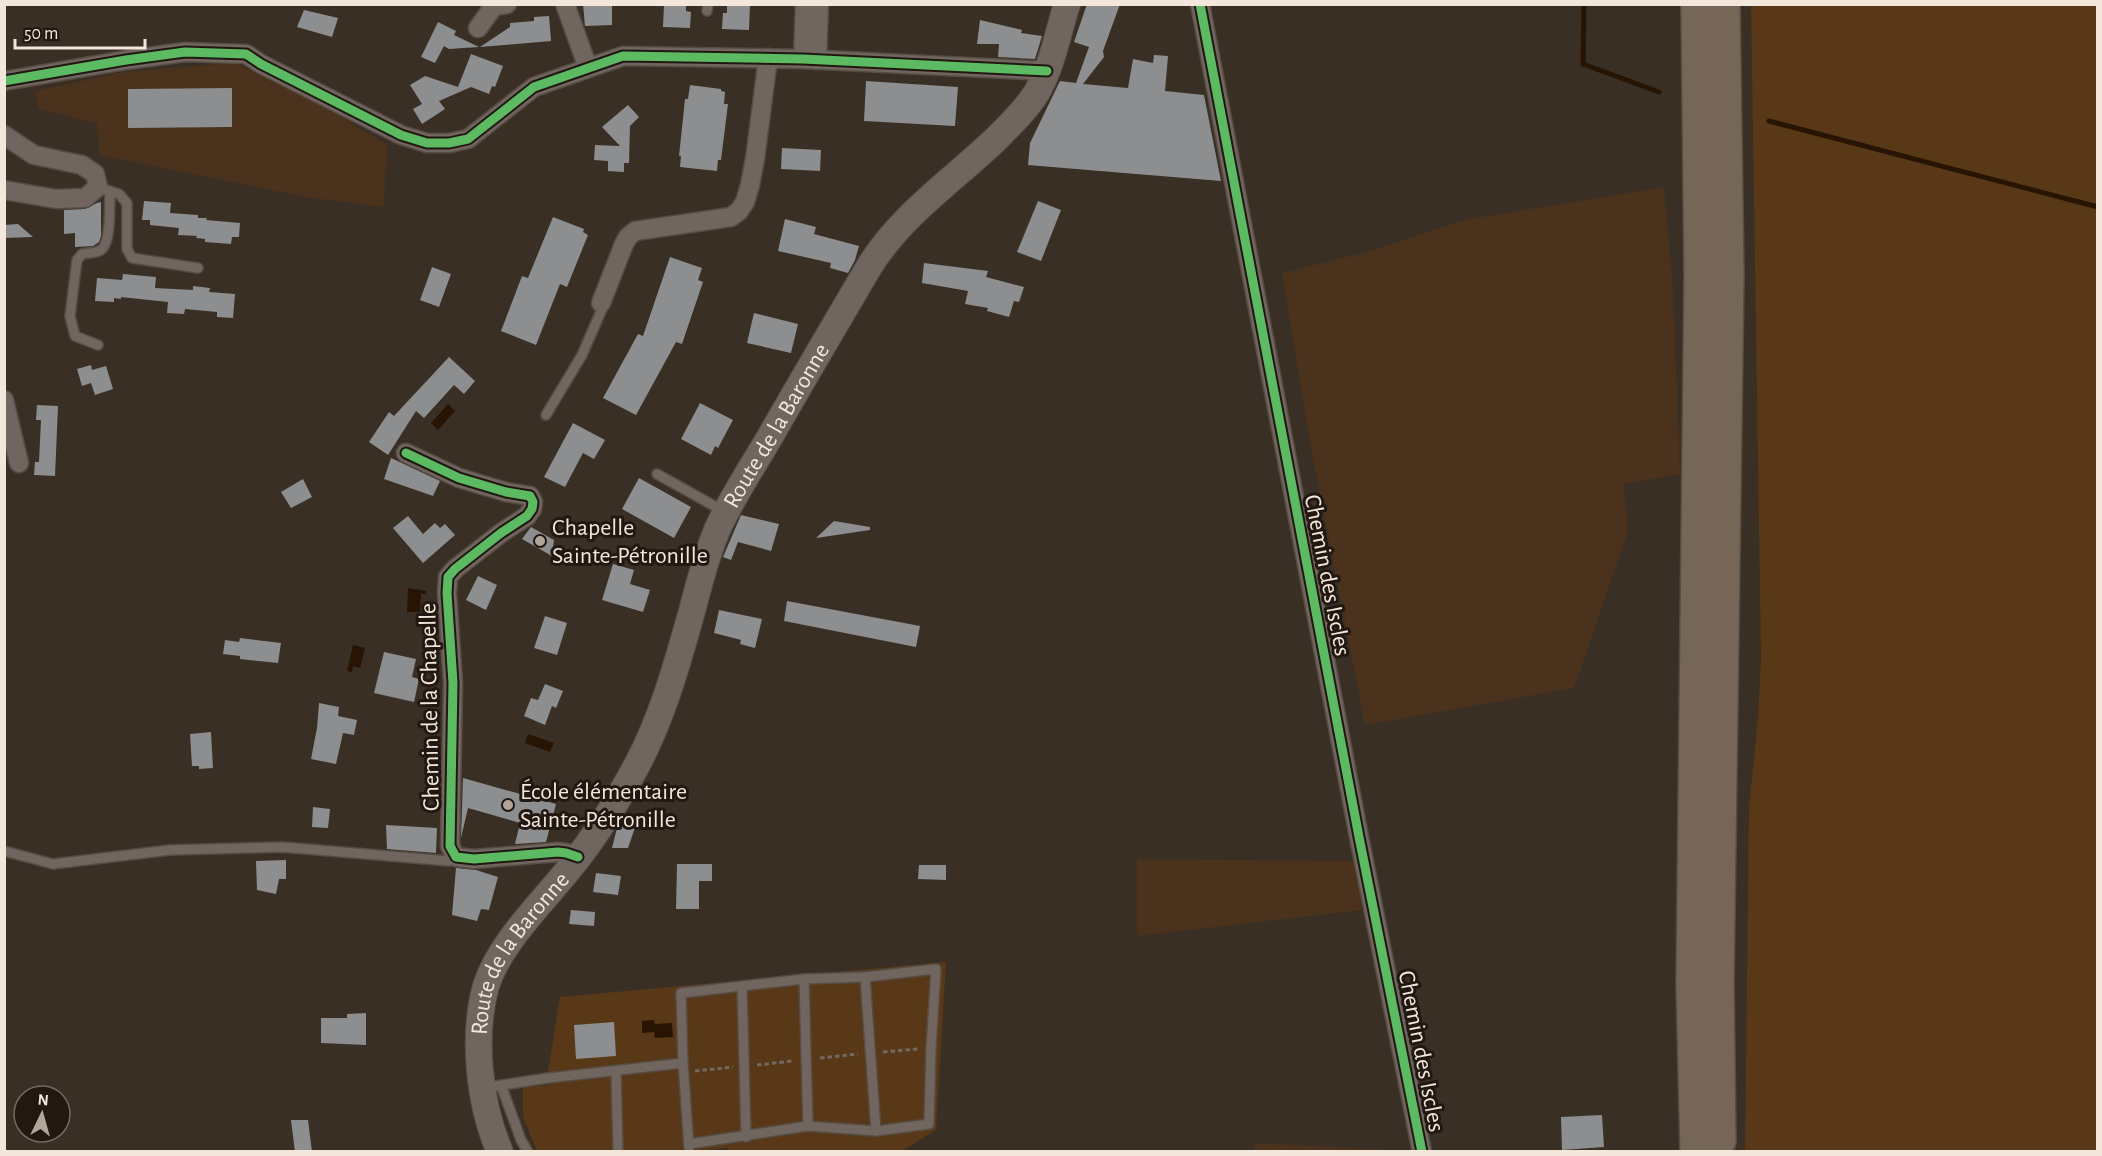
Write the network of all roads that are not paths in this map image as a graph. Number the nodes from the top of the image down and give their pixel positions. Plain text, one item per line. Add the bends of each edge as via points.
1 (507, 4) edge
2 (566, 4) edge
3 (805, 4) edge
4 (819, 4) edge
5 (1066, 4) edge
6 (1200, 4) edge
7 (1698, 4) edge
8 (1723, 4) edge
9 (478, 28) dead end
10 (768, 58) junction
11 (810, 59) junction
12 (588, 68) junction
13 (1047, 71) junction
14 (4, 81) edge
15 (4, 135) edge
16 (104, 189) junction
17 (4, 190) edge
18 (198, 267) dead end
19 (601, 303) joint
20 (98, 345) dead end
21 (4, 400) edge
22 (546, 415) dead end
23 (406, 453) dead end
24 (19, 463) dead end
25 (657, 474) dead end
26 (726, 512) junction
27 (4, 851) edge
28 (456, 857) junction
29 (578, 857) junction
30 (865, 977) junction
31 (804, 979) junction
32 (742, 986) junction
33 (683, 1064) junction
34 (616, 1071) junction
35 (492, 1086) junction
36 (808, 1126) junction
37 (876, 1131) junction
38 (746, 1137) junction
39 (689, 1147) edge
40 (500, 1152) edge
41 (528, 1152) edge
42 (618, 1152) edge
43 (1422, 1152) edge
44 (1697, 1152) edge
45 (1719, 1152) edge

1 - 9 street via 494,6
2 - 12 street
3 - 11 street
4 - 11 street
5 - 13 main road, Route de la Baronne
6 - 43 street, Chemin des Iscles
7 - 44 highway via 1701,277 1693,985
8 - 45 highway via 1727,275 1717,982
10 - 11 street
10 - 12 street via 623,56
10 - 19 street via 755,159 745,202 739,211 731,217 635,231 624,244
11 - 13 street
12 - 14 street via 534,87 468,139 449,143 427,143 401,135 246,54 184,52
13 - 26 main road, Route de la Baronne via 1038,91 1006,129 910,217 875,257
15 - 16 street via 34,154 82,165 95,174
16 - 17 street via 85,198 56,199
16 - 18 lane via 119,194 127,203 127,249 132,258
16 - 20 lane via 106,245 99,251 82,254 77,260 70,316 75,336
19 - 22 lane via 582,355
21 - 24 street
23 - 28 street, Chemin de la Chapelle via 459,478 530,496 533,502 527,516 448,577 453,683 449,834
25 - 26 lane
26 - 29 main road, Route de la Baronne via 707,558 673,678 651,738 612,810
27 - 28 lane via 53,864 170,850 282,847 449,861
28 - 29 street via 558,852
29 - 35 main road, Route de la Baronne via 500,954 487,985 479,1043
30 - 31 lane
30 - 37 lane
30 - 37 lane via 936,969 929,1124
31 - 32 lane
31 - 36 lane
32 - 33 lane via 681,993
32 - 38 lane
33 - 34 lane
33 - 39 lane
34 - 35 lane
34 - 42 lane
35 - 40 main road, Route de la Baronne via 490,1129
35 - 41 lane
36 - 37 lane
36 - 38 lane
38 - 39 lane

